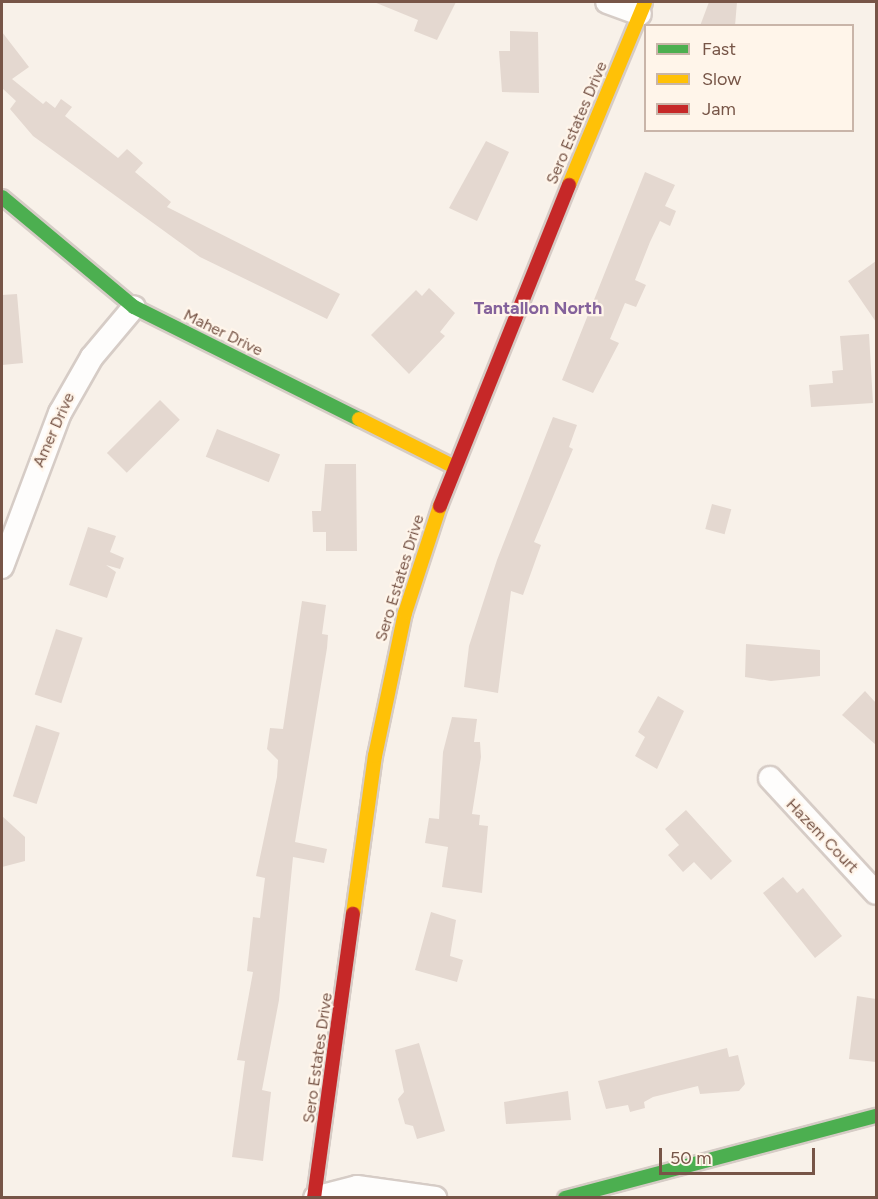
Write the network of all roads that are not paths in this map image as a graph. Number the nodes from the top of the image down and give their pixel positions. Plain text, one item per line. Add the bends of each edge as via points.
1 (607, 2) edge
2 (642, 8) edge
3 (2, 197) edge
4 (134, 307) junction
5 (453, 466) junction
6 (2, 567) edge
7 (770, 778) dead end
8 (876, 893) edge
9 (876, 1116) edge
10 (314, 1197) edge
11 (435, 1197) edge
12 (565, 1197) edge

1 - 2 street
2 - 5 street, Sero Estates Drive
3 - 4 street, Maher Drive
4 - 5 street, Maher Drive
4 - 6 street, Amer Drive via 92,357 65,403
5 - 10 street, Sero Estates Drive via 405,613 387,692
7 - 8 street, Hazem Court
9 - 12 street
10 - 11 street via 357,1187

